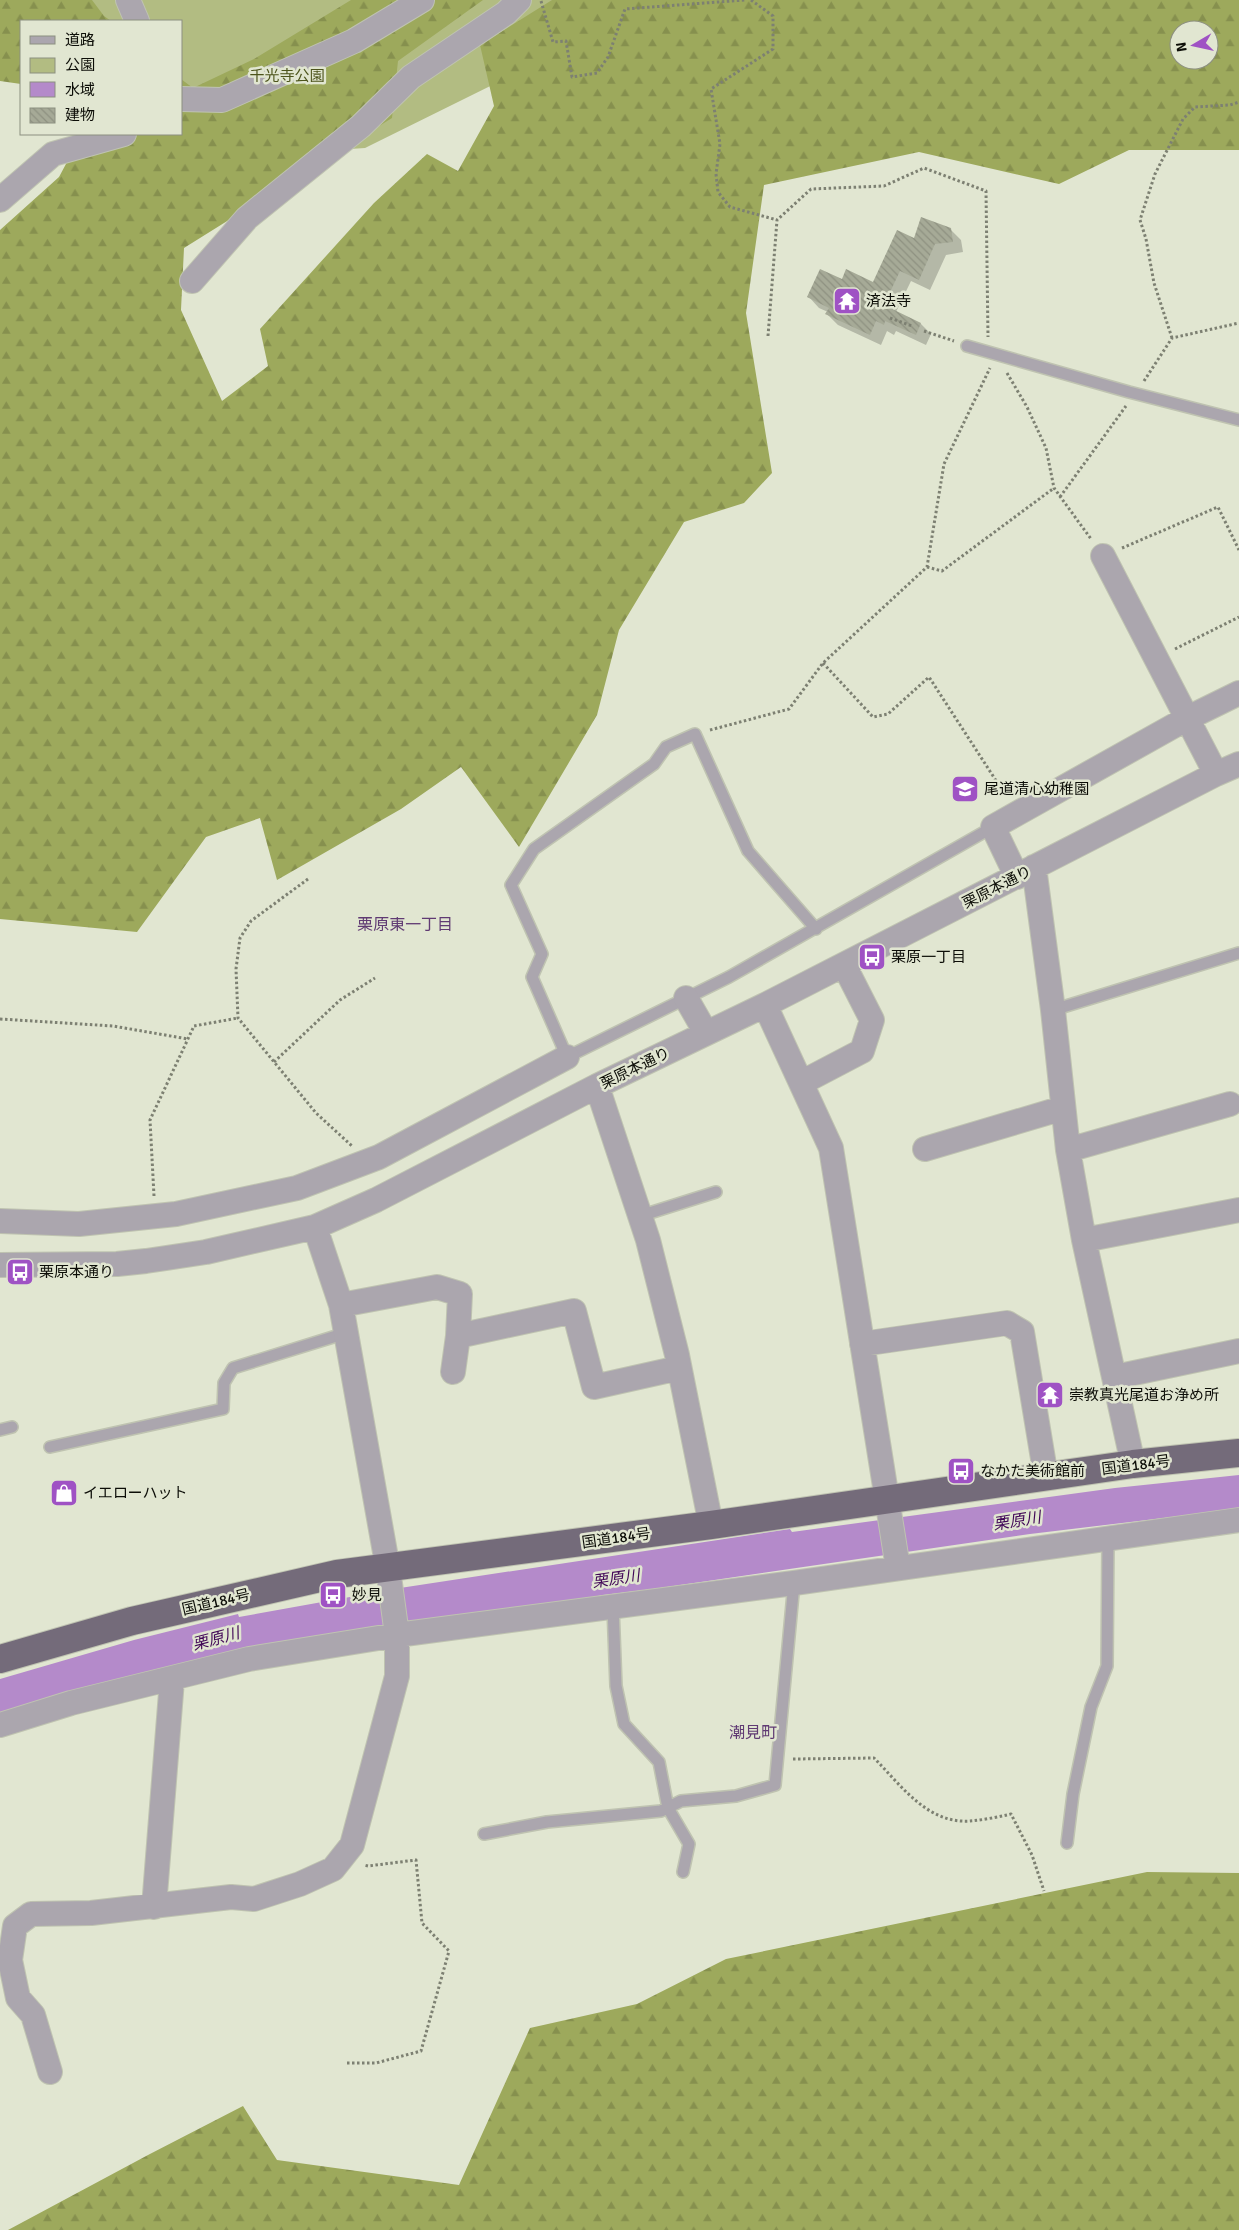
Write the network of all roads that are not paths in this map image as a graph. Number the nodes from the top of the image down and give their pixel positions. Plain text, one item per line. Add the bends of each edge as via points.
1 (128, 0) edge
2 (422, 0) edge
3 (519, 0) edge
4 (137, 20) edge
5 (182, 99) edge
6 (120, 135) edge
7 (0, 200) edge
8 (192, 280) dead end
9 (967, 346) road end
10 (1239, 420) edge
11 (1103, 556) road end
12 (1239, 693) edge
13 (1186, 718) junction
14 (1239, 764) edge
15 (1216, 774) junction
16 (993, 827) junction
17 (1026, 872) junction
18 (816, 929) junction
19 (1239, 953) edge
20 (844, 965) junction
21 (686, 998) junction
22 (765, 1005) junction
23 (1054, 1010) junction
24 (706, 1033) junction
25 (567, 1057) junction
26 (801, 1083) junction
27 (597, 1086) junction
28 (1230, 1104) dead end
29 (1063, 1108) junction
30 (925, 1149) dead end
31 (1068, 1150) junction
32 (716, 1192) dead end
33 (1239, 1210) edge
34 (640, 1216) junction
35 (0, 1221) edge
36 (315, 1227) junction
37 (1084, 1240) junction
38 (0, 1265) edge
39 (341, 1305) junction
40 (346, 1332) junction
41 (458, 1336) junction
42 (862, 1344) junction
43 (1239, 1352) edge
44 (679, 1368) junction
45 (453, 1372) dead end
46 (1115, 1377) junction
47 (12, 1426) dead end
48 (0, 1430) edge
49 (50, 1447) dead end
50 (1239, 1453) edge
51 (1133, 1464) junction
52 (1046, 1477) junction
53 (888, 1509) junction
54 (1239, 1520) edge
55 (711, 1525) junction
56 (1108, 1538) junction
57 (897, 1562) junction
58 (389, 1579) junction
59 (794, 1583) junction
60 (613, 1607) junction
61 (396, 1629) junction
62 (0, 1659) edge
63 (172, 1680) junction
64 (0, 1725) edge
65 (668, 1808) junction
66 (484, 1834) dead end
67 (1067, 1844) dead end
68 (683, 1872) dead end
69 (154, 1907) junction
70 (7, 1927) edge
71 (50, 2072) dead end

1 - 4 street
2 - 5 street via 354,41 222,100
3 - 8 street via 506,13 411,77 361,126 247,218
6 - 7 street via 53,154
9 - 10 lane
11 - 13 street
12 - 13 street
13 - 15 street
13 - 16 street
14 - 15 street, 栗原本通り
15 - 17 street, 栗原本通り
16 - 17 street
16 - 18 lane
17 - 20 street, 栗原本通り
17 - 23 street
18 - 21 lane
18 - 25 lane via 748,851 695,734 666,747 654,764 534,849 510,885 542,954 532,977
19 - 23 lane
20 - 22 street, 栗原本通り
20 - 26 street via 872,1020 862,1051
21 - 24 street
21 - 25 lane
22 - 24 street, 栗原本通り
22 - 26 street
23 - 29 street
24 - 27 street, 栗原本通り
25 - 35 street via 368,1161 298,1188 176,1214 79,1224
26 - 42 street via 831,1148
27 - 34 street
27 - 36 street, 栗原本通り via 376,1200
28 - 31 street
29 - 30 street
29 - 31 street
31 - 37 street
32 - 34 lane
33 - 37 street
34 - 44 street
36 - 38 street, 栗原本通り via 206,1252 146,1261
36 - 39 street
37 - 46 street
39 - 40 street
39 - 41 street via 437,1287 460,1294
40 - 49 lane via 233,1368 224,1383 223,1409
40 - 58 street
41 - 44 street via 574,1311 594,1388
41 - 45 street
42 - 52 street via 1007,1323 1022,1332
42 - 53 street
43 - 46 street
44 - 55 street
46 - 51 street
47 - 48 lane
50 - 51 highway, 国道184号
51 - 52 highway, 国道184号
52 - 53 highway, 国道184号
53 - 55 highway, 国道184号
53 - 57 street
54 - 56 street
55 - 58 highway, 国道184号
56 - 57 street
56 - 67 lane via 1107,1666 1091,1707 1073,1794
57 - 59 street
58 - 61 street
58 - 62 highway, 国道184号 via 337,1574 132,1621
59 - 60 street
59 - 65 lane via 774,1785 736,1796 681,1801
60 - 61 street
60 - 65 lane via 616,1686 624,1724 659,1762
61 - 63 street via 249,1659
61 - 69 street via 397,1676 352,1844 333,1868 300,1884 254,1899 231,1897
63 - 64 street via 72,1703
63 - 69 street
65 - 66 lane via 547,1822
65 - 68 lane via 690,1844
69 - 70 street via 31,1914
70 - 71 street via 18,1998 34,2015

